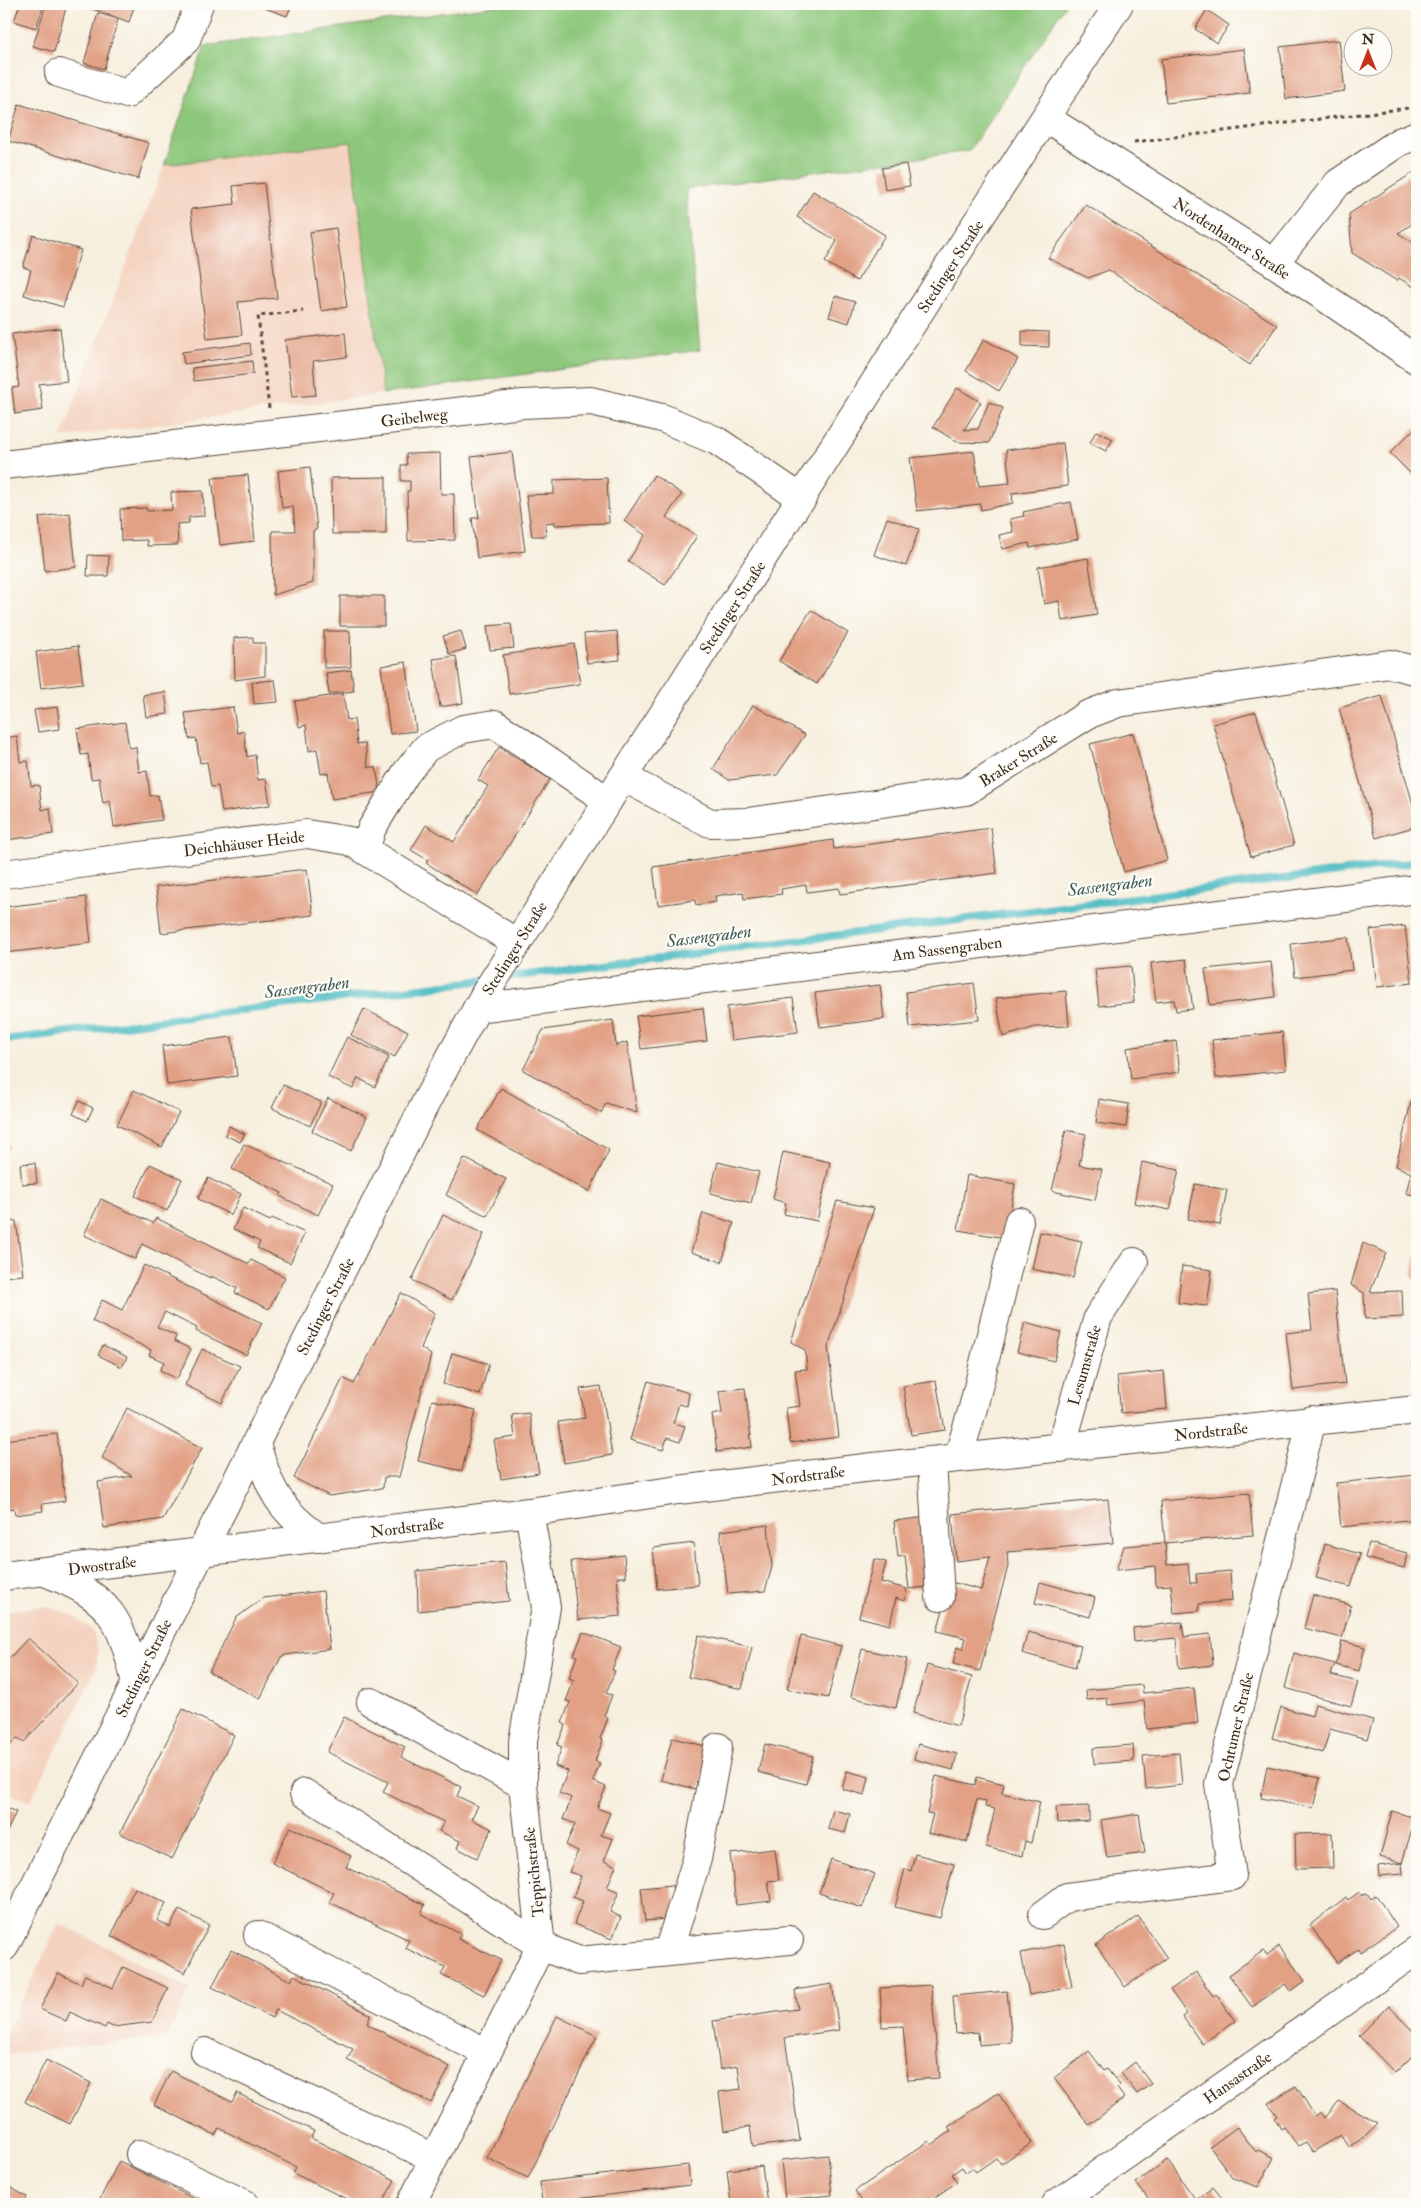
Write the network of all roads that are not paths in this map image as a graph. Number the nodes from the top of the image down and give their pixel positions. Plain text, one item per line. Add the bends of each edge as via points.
1 (199, 4) edge
2 (1119, 4) edge
3 (59, 73) dead end
4 (1046, 118) junction
5 (1417, 135) edge
6 (1274, 263) junction
7 (1417, 360) edge
8 (4, 465) edge
9 (802, 499) junction
10 (1417, 671) edge
11 (623, 777) junction
12 (608, 800) junction
13 (364, 850) junction
14 (4, 874) edge
15 (1417, 889) edge
16 (510, 953) junction
17 (482, 1000) junction
18 (1019, 1221) dead end
19 (1134, 1262) dead end
20 (1417, 1410) edge
21 (1312, 1420) junction
22 (256, 1442) junction
23 (1061, 1448) junction
24 (945, 1460) junction
25 (529, 1512) junction
26 (319, 1538) junction
27 (201, 1553) junction
28 (43, 1571) junction
29 (4, 1576) edge
30 (940, 1597) dead end
31 (136, 1684) junction
32 (371, 1702) dead end
33 (718, 1748) dead end
34 (523, 1785) junction
35 (304, 1793) dead end
36 (1043, 1915) dead end
37 (258, 1935) dead end
38 (789, 1940) dead end
39 (541, 1946) junction
40 (4, 1947) edge
41 (1417, 1950) edge
42 (668, 1952) junction
43 (205, 2052) dead end
44 (487, 2053) junction
45 (140, 2154) dead end
46 (434, 2158) junction
47 (245, 2204) edge
48 (411, 2204) edge
49 (1056, 2204) edge

1 - 3 street via 186,40 127,94
2 - 4 street, Stedinger Straße
4 - 6 street, Nordenhamer Straße
4 - 9 street, Stedinger Straße
5 - 6 street via 1399,142 1338,183
6 - 7 street, Nordenhamer Straße
8 - 9 street, Geibelweg via 523,404 591,401 662,418 717,441
9 - 11 street, Stedinger Straße
10 - 11 street, Braker Straße via 1390,664 1118,703 1087,715 966,791 757,821 710,823
11 - 12 street, Stedinger Straße
12 - 13 street via 495,724 463,729 426,748 406,773 372,828
12 - 16 street, Stedinger Straße
13 - 14 street, Deichhäuser Heide via 350,841 307,834
13 - 16 street, Deichhäuser Heide
15 - 17 street, Am Sassengraben
16 - 17 street, Stedinger Straße
17 - 22 street, Stedinger Straße via 427,1100
18 - 24 street via 975,1398
19 - 23 street, Lesumstraße via 1098,1317
20 - 21 street, Nordstraße
21 - 23 street, Nordstraße
21 - 36 street, Ochtumer Straße via 1219,1784 1232,1876 1067,1897
22 - 26 street via 274,1494 292,1516
22 - 27 street, Stedinger Straße
23 - 24 street, Nordstraße
24 - 25 street, Nordstraße via 678,1490
24 - 30 street
25 - 26 street, Nordstraße
25 - 34 street, Teppichstraße via 546,1608 523,1741
26 - 27 street, Nordstraße
27 - 28 street, Dwostraße
27 - 31 street, Stedinger Straße
28 - 29 street, Dwostraße
28 - 31 street via 67,1580 108,1609 121,1629
31 - 40 street, Stedinger Straße
32 - 34 street
33 - 42 street via 697,1859
34 - 39 street, Teppichstraße
35 - 39 street
37 - 44 street
38 - 42 street
39 - 42 street via 580,1961
39 - 44 street
41 - 49 street, Hansastraße
43 - 46 street
44 - 46 street
45 - 47 street
46 - 48 street

